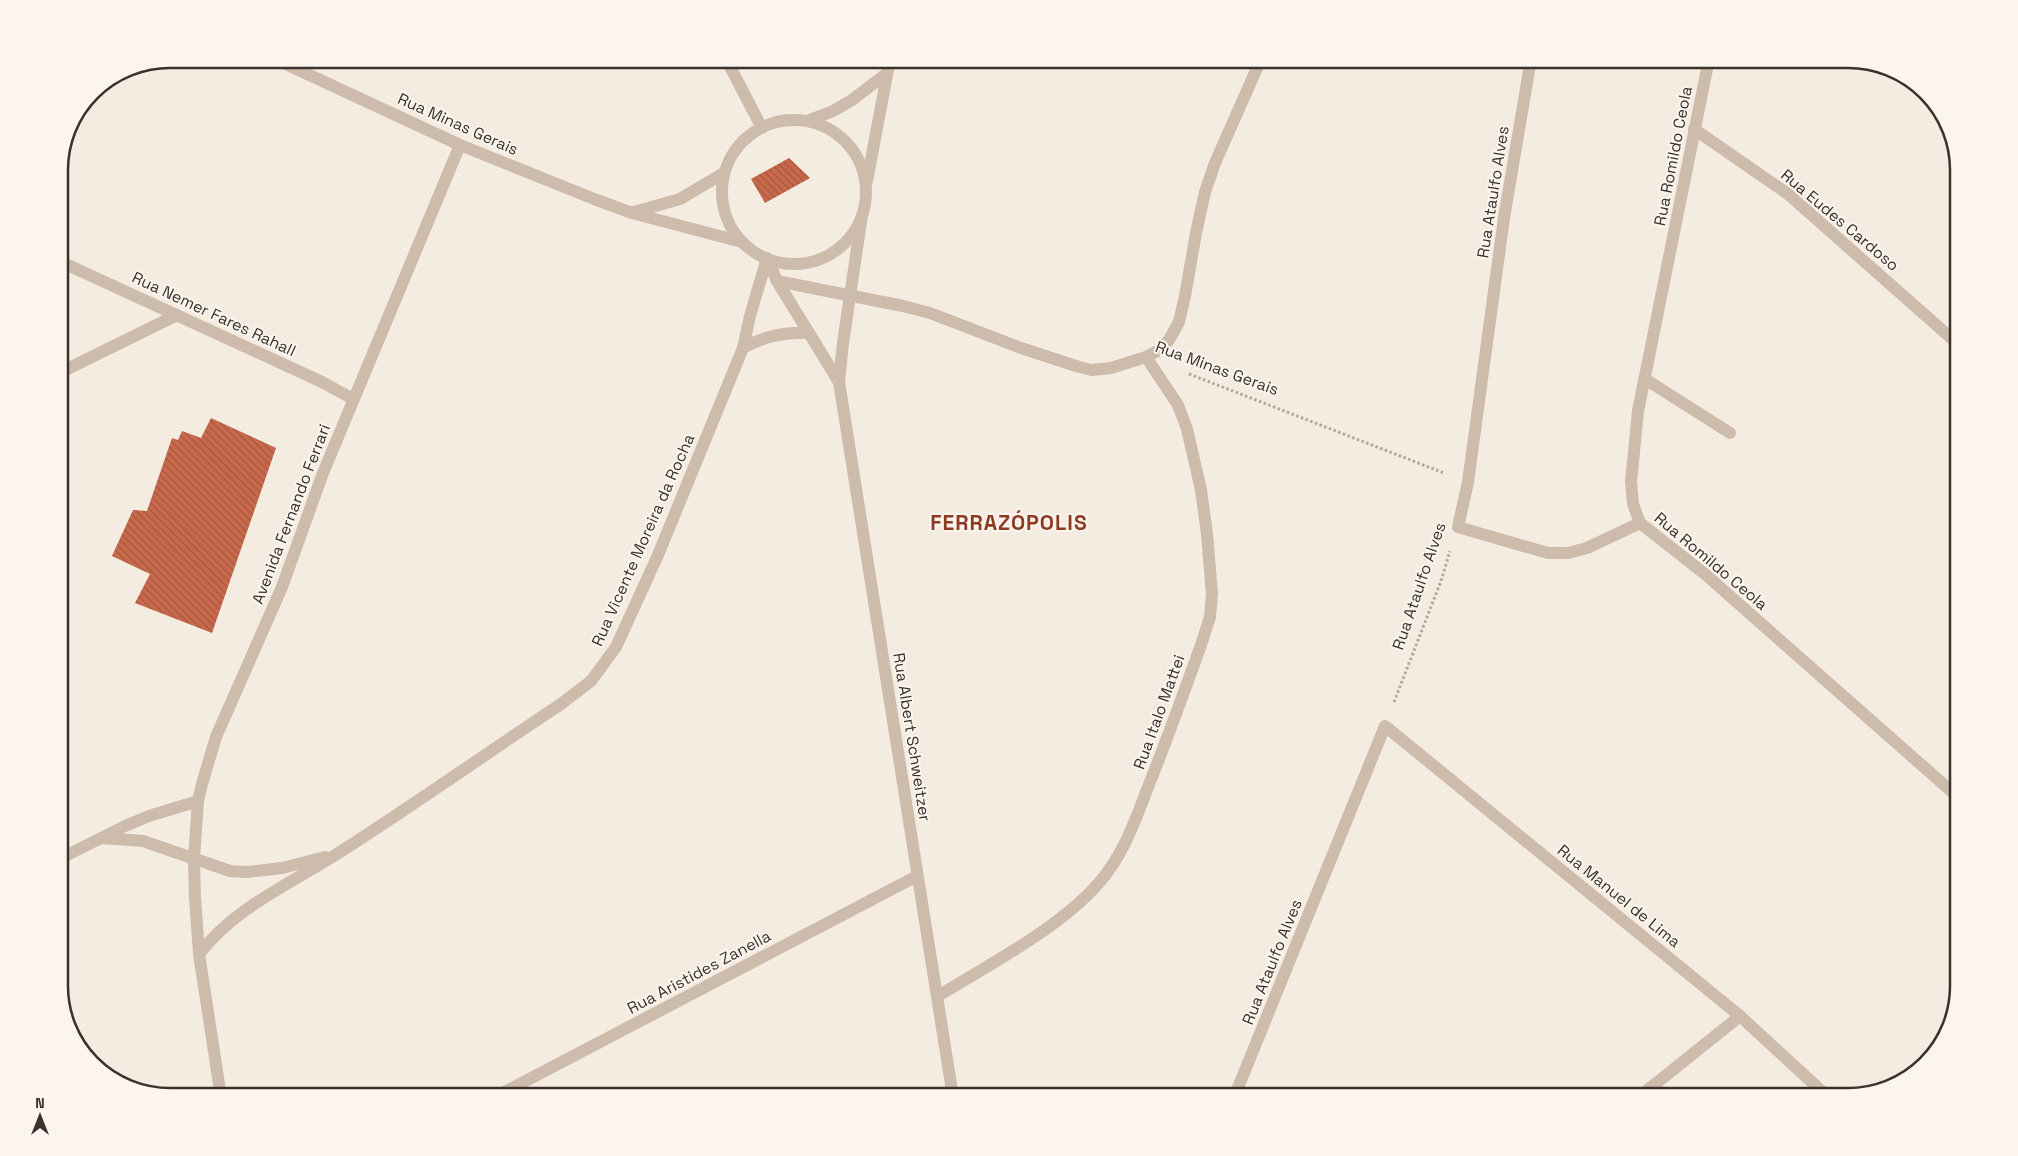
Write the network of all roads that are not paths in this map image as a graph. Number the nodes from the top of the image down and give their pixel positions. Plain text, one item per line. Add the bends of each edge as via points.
1 (294, 68) edge
2 (731, 68) edge
3 (888, 68) edge
4 (1257, 68) edge
5 (1529, 68) edge
6 (1707, 68) edge
7 (886, 74) junction
8 (807, 121) junction
9 (762, 128) junction
10 (1694, 129) junction
11 (460, 145) junction
12 (724, 173) junction
13 (866, 187) junction
14 (632, 212) junction
15 (862, 215) junction
16 (742, 242) junction
17 (766, 258) junction
18 (68, 265) edge
19 (777, 281) junction
20 (849, 296) junction
21 (177, 315) junction
22 (808, 333) junction
23 (1950, 337) edge
24 (743, 348) junction
25 (1146, 358) junction
26 (68, 369) edge
27 (1645, 379) junction
28 (839, 382) junction
29 (353, 399) junction
30 (1730, 433) dead end
31 (1640, 523) junction
32 (1385, 726) joint
33 (1950, 790) edge
34 (198, 801) junction
35 (102, 838) junction
36 (340, 853) junction
37 (68, 855) edge
38 (194, 859) junction
39 (917, 876) junction
40 (199, 954) junction
41 (938, 996) junction
42 (1740, 1016) junction
43 (220, 1088) edge
44 (512, 1088) edge
45 (952, 1088) edge
46 (1238, 1088) edge
47 (1650, 1088) edge
48 (1818, 1088) edge

1 - 11 street, Rua Minas Gerais
2 - 9 street
3 - 7 street
4 - 25 street via 1205,192 1178,322 1161,349
5 - 31 street, Rua Ataulfo Alves via 1504,218 1468,482 1458,526 1548,553 1587,548
6 - 10 street, Rua Romildo Ceola
7 - 8 street via 852,100
7 - 13 street
8 - 9 street via 776,122
8 - 13 street via 826,128 856,154
9 - 12 street via 738,146
10 - 23 street, Rua Eudes Cardoso via 1788,194
10 - 27 street, Rua Romildo Ceola
11 - 14 street, Rua Minas Gerais
11 - 29 street, Avenida Fernando Ferrari
12 - 14 street via 680,199
12 - 16 street via 722,202 729,223
13 - 15 street
14 - 16 street, Rua Minas Gerais
15 - 17 street via 855,230 831,254 799,263
15 - 20 street, Rua Albert Schweitzer
16 - 17 street
17 - 19 street, Rua Albert Schweitzer
17 - 24 street, Rua Vicente Moreira da Rocha
18 - 21 street, Rua Nemer Fares Rahall
19 - 20 street, Rua Minas Gerais
19 - 22 street, Rua Albert Schweitzer
20 - 25 street, Rua Minas Gerais via 930,313 1021,348 1092,370
20 - 28 street, Rua Albert Schweitzer
21 - 26 street
21 - 29 street, Rua Nemer Fares Rahall
22 - 24 street via 778,334
22 - 28 street, Rua Albert Schweitzer
24 - 36 street, Rua Vicente Moreira da Rocha via 658,555 616,647 591,681
25 - 41 street, Rua Italo Mattei via 1178,405 1188,429 1201,490 1212,594 1210,617 1201,645 1137,816 1111,868 1076,906
27 - 30 street
27 - 31 street, Rua Romildo Ceola via 1638,411 1631,482 1633,504
28 - 39 street, Rua Albert Schweitzer
29 - 34 street, Avenida Fernando Ferrari via 282,587 216,737
31 - 33 street, Rua Romildo Ceola via 1704,574
32 - 42 street, Rua Manuel de Lima
32 - 46 street, Rua Ataulfo Alves
34 - 35 street via 149,816
34 - 38 street, Avenida Fernando Ferrari
35 - 37 street
35 - 38 street via 143,841
36 - 38 street, Rua Vicente Moreira da Rocha via 282,868 247,872 230,871
36 - 40 street, Rua Vicente Moreira da Rocha via 233,919
38 - 40 street, Avenida Fernando Ferrari
39 - 41 street, Rua Albert Schweitzer
39 - 44 street, Rua Aristides Zanella
40 - 43 street, Avenida Fernando Ferrari
41 - 45 street, Rua Albert Schweitzer
42 - 47 street
42 - 48 street, Rua Manuel de Lima

